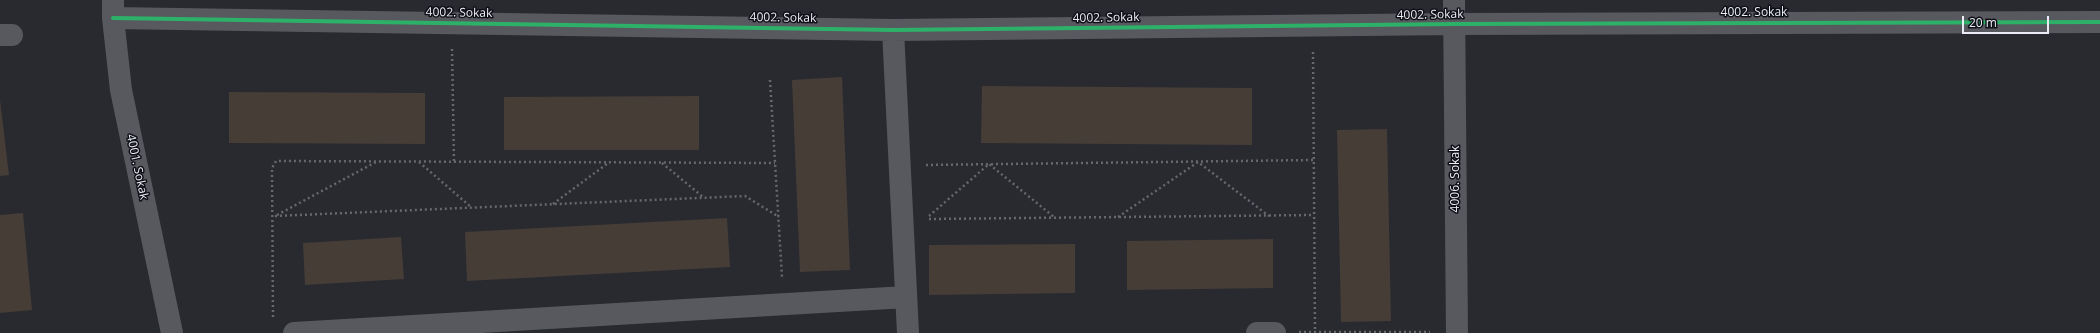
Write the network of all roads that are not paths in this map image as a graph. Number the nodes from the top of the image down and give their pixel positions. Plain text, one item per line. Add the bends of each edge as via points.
1 (1454, 0) edge
2 (113, 9) edge
3 (2100, 22) edge
4 (1455, 24) junction
5 (893, 30) junction
6 (906, 296) junction
7 (172, 333) edge
8 (294, 333) edge
9 (908, 333) edge
10 (1257, 333) edge
11 (1275, 333) edge
12 (1457, 333) edge

1 - 4 street, 4006. Sokak
2 - 5 street, 4002. Sokak via 452,23
2 - 7 street, 4001. Sokak via 121,90
3 - 4 street, 4002. Sokak
4 - 5 street, 4002. Sokak
4 - 12 street, 4006. Sokak
5 - 6 street
6 - 8 street
6 - 9 street
10 - 11 street

